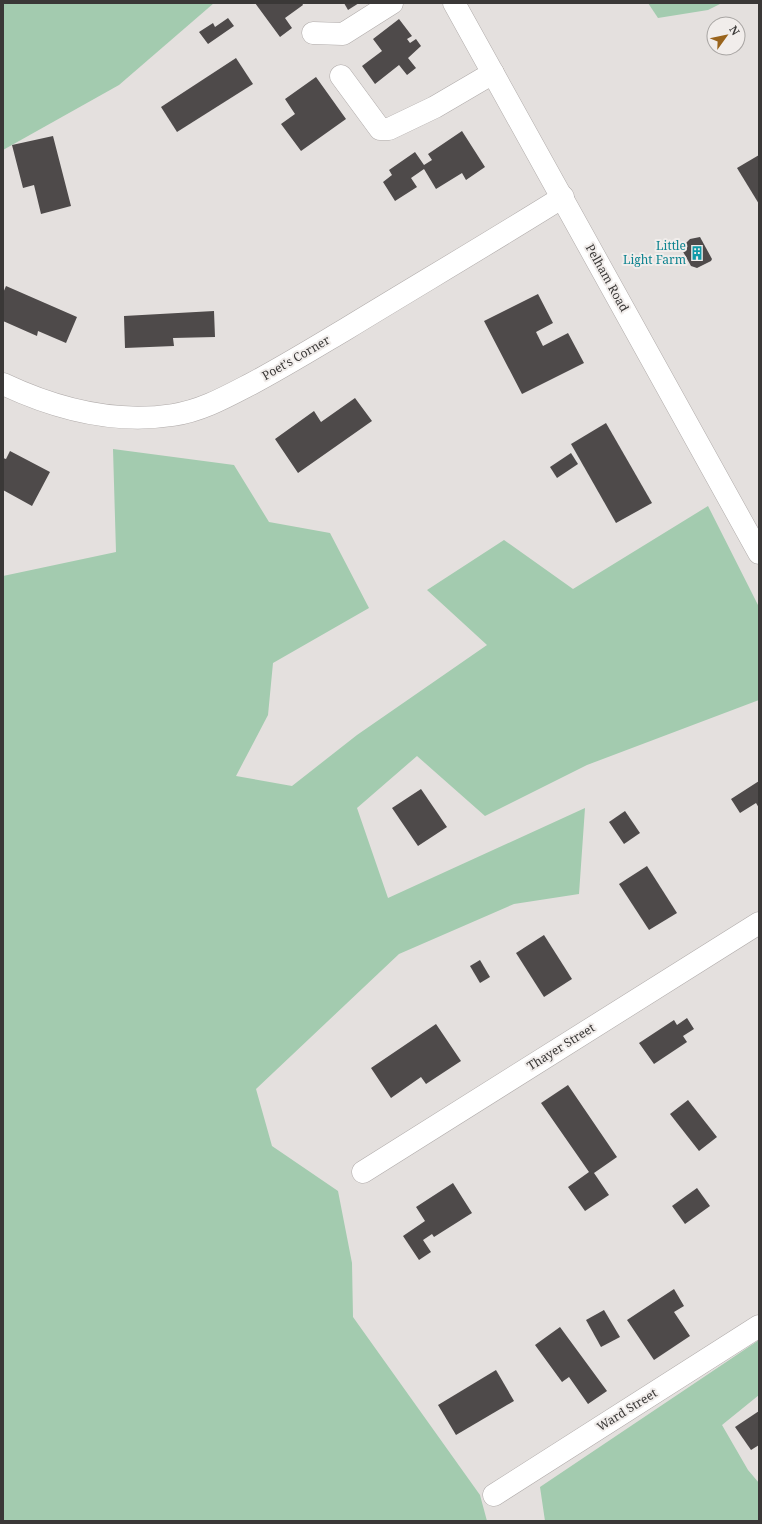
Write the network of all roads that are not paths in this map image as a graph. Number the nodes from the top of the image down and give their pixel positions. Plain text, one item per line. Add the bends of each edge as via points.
1 (392, 3) edge
2 (454, 3) edge
3 (313, 33) dead end
4 (493, 73) junction
5 (341, 76) dead end
6 (562, 197) junction
7 (3, 384) edge
8 (759, 553) edge
9 (759, 923) edge
10 (363, 1172) dead end
11 (759, 1326) edge
12 (494, 1495) dead end

1 - 3 street via 343,34
2 - 4 street, Pelham Road
4 - 5 street via 434,108 389,129 380,129
4 - 6 street, Pelham Road
6 - 7 street, Poet's Corner via 294,360 198,409 175,415 123,418 57,406 27,396
6 - 8 street, Pelham Road
9 - 10 street, Thayer Street
11 - 12 street, Ward Street

